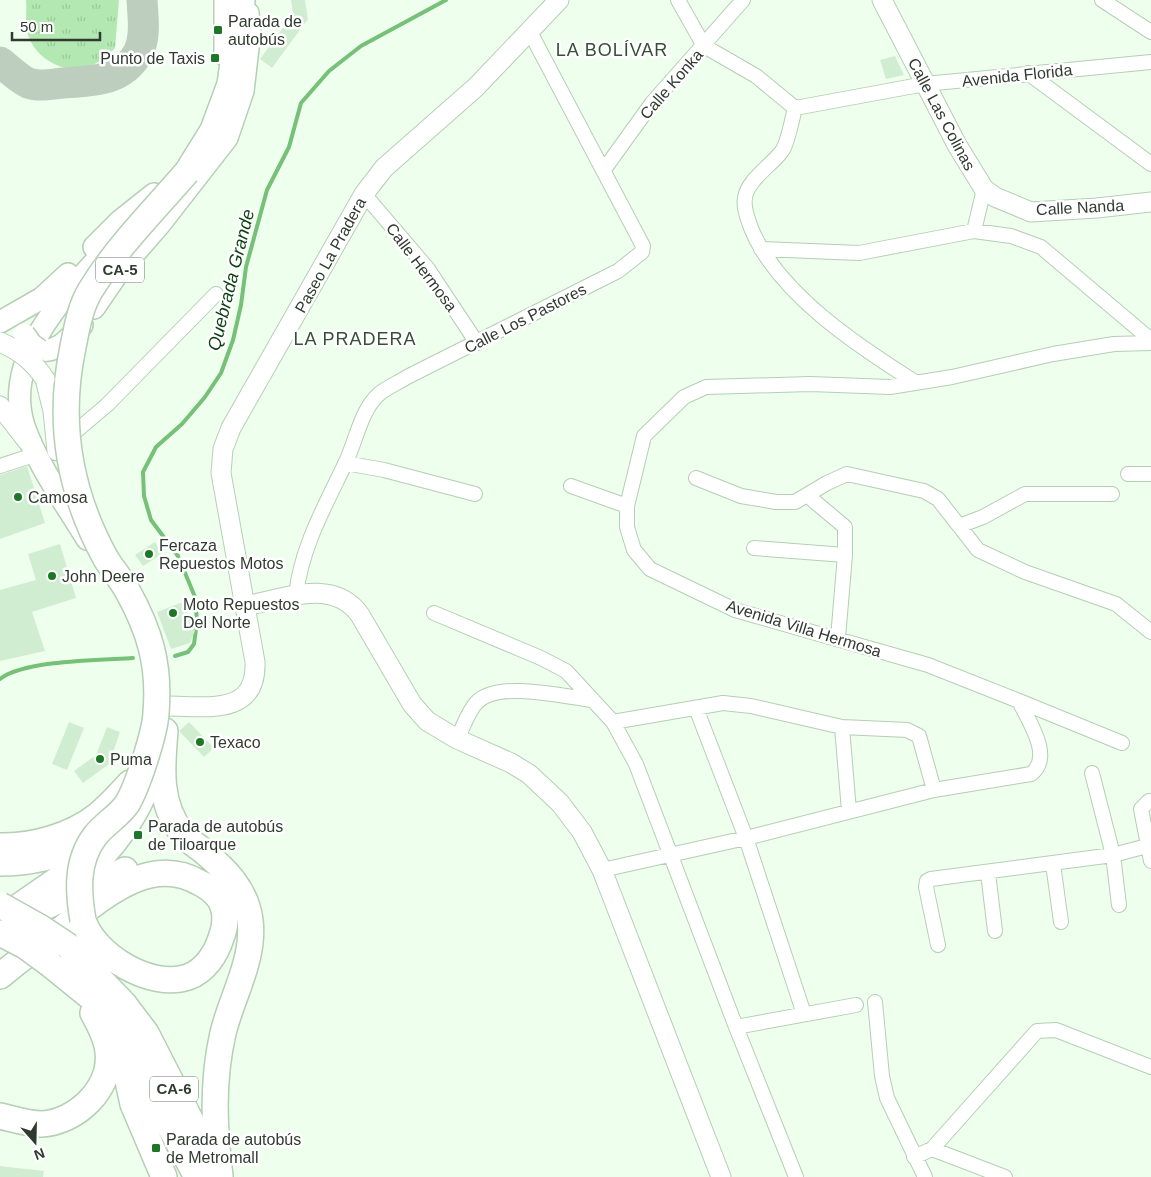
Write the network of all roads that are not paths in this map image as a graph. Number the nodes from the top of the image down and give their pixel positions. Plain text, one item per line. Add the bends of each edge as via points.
1 (225, 0) edge
2 (229, 0) edge
3 (244, 0) edge
4 (559, 0) edge
5 (678, 0) edge
6 (743, 0) edge
7 (882, 0) edge
8 (1105, 1) edge
9 (530, 32) junction
10 (1151, 32) edge
11 (237, 38) junction
12 (704, 46) junction
13 (1151, 62) edge
14 (1028, 74) junction
15 (925, 84) junction
16 (795, 108) junction
17 (1151, 164) edge
18 (603, 171) junction
19 (984, 189) junction
20 (154, 194) junction
21 (364, 194) junction
22 (1151, 202) edge
23 (974, 231) junction
24 (761, 249) junction
25 (216, 294) dead end
26 (36, 301) junction
27 (92, 315) junction
28 (0, 322) edge
29 (1151, 341) edge
30 (0, 342) edge
31 (477, 343) junction
32 (915, 382) junction
33 (0, 406) edge
34 (75, 432) junction
35 (35, 452) junction
36 (346, 464) junction
37 (0, 466) edge
38 (1128, 474) dead end
39 (1151, 474) edge
40 (696, 478) dead end
41 (571, 486) dead end
42 (474, 494) dead end
43 (1112, 494) dead end
44 (808, 496) junction
45 (626, 506) junction
46 (959, 526) junction
47 (754, 548) dead end
48 (845, 555) junction
49 (119, 563) junction
50 (296, 595) junction
51 (245, 606) junction
52 (434, 612) dead end
53 (1151, 632) edge
54 (838, 638) junction
55 (593, 700) junction
56 (1019, 701) junction
57 (167, 706) junction
58 (696, 708) junction
59 (613, 722) junction
60 (842, 727) junction
61 (165, 731) junction
62 (457, 739) junction
63 (1122, 744) dead end
64 (1092, 773) dead end
65 (130, 783) junction
66 (934, 790) junction
67 (1149, 801) dead end
68 (849, 811) junction
69 (95, 836) junction
70 (746, 838) junction
71 (0, 846) edge
72 (1147, 846) junction
73 (1113, 855) junction
74 (672, 856) junction
75 (1151, 861) edge
76 (0, 863) edge
77 (1052, 864) junction
78 (602, 870) junction
79 (988, 873) junction
80 (1118, 905) dead end
81 (0, 906) edge
82 (45, 907) junction
83 (1061, 922) dead end
84 (7, 924) edge
85 (995, 931) dead end
86 (0, 938) edge
87 (938, 945) dead end
88 (0, 948) edge
89 (70, 948) junction
90 (0, 976) edge
91 (66, 976) junction
92 (875, 1002) dead end
93 (856, 1005) dead end
94 (804, 1014) junction
95 (116, 1026) junction
96 (736, 1027) junction
97 (1151, 1067) edge
98 (0, 1105) edge
99 (0, 1116) edge
100 (932, 1149) junction
101 (914, 1157) junction
102 (164, 1177) edge
103 (197, 1177) edge
104 (220, 1177) edge
105 (721, 1177) edge
106 (796, 1177) edge
107 (925, 1177) edge
108 (1005, 1177) edge

1 - 20 main road, CA-5 via 225,67 214,107 186,155
2 - 11 highway
3 - 11 highway
3 - 27 main road, CA-5 via 250,31 243,91 227,138 106,289
4 - 9 street, Paseo La Pradera
5 - 12 street
6 - 12 street, Calle Konka
7 - 15 street, Calle Las Colinas
8 - 10 street
9 - 18 street, Calle Los Pastores
9 - 21 street, Paseo La Pradera via 476,87 384,168
11 - 69 highway, bridge via 235,64 213,130 186,172 110,262 90,292 82,308 66,376 68,453 76,488 97,541 146,626 154,654 157,689 156,716 148,750 128,803
12 - 16 street via 756,76
12 - 18 street, Calle Konka via 652,102
13 - 14 street, Avenida Florida
14 - 15 street, Avenida Florida
14 - 17 street
15 - 16 street, Avenida Florida
15 - 19 street, Calle Las Colinas
16 - 24 street via 783,150 757,176 744,197 746,214
18 - 31 street, Calle Los Pastores via 643,246 642,252 618,271
19 - 22 street, Calle Nanda via 1032,212
19 - 23 street, Calle Las Colinas
20 - 26 main road via 120,221
20 - 35 main road, CA-5 via 62,298 37,336 20,384 24,424
21 - 31 street, Calle Hermosa via 428,269
21 - 51 street, Paseo La Pradera via 248,396 223,449 221,473
23 - 24 street via 859,252
23 - 29 street via 1012,236 1041,248
24 - 32 street via 789,283 832,325
25 - 34 street via 107,405
26 - 27 main road, bridge via 22,322 24,334 40,350 58,348
26 - 28 main road
27 - 34 main road, CA-5 via 83,339 78,373
29 - 32 street, Avenida Villa Hermosa via 1053,354
30 - 49 street, bridge via 34,363 45,379 53,410 57,450 71,491
31 - 36 street, Calle Los Pastores via 377,395 362,420
32 - 45 street, Avenida Villa Hermosa via 890,387 801,384 706,387 684,397 644,436
33 - 35 street
34 - 49 main road, CA-5 via 84,490
35 - 37 street
35 - 65 main road, CA-5 via 114,585 139,636 148,672 150,709
36 - 42 street via 384,470
36 - 50 street, Calle Los Pastores via 330,492 308,545
38 - 39 street
40 - 44 street via 741,496 776,502 795,502
41 - 45 street
43 - 46 street via 1025,494
44 - 46 street via 847,474 875,479 924,491 938,499
44 - 48 street via 844,527
45 - 54 street, Avenida Villa Hermosa via 627,527 634,550 650,569 735,610
46 - 53 street via 978,550 1025,572 1116,604
47 - 48 street
48 - 54 street
49 - 57 main road, CA-5 via 152,622 165,678
50 - 51 street
50 - 62 street via 331,594 352,605 412,704 436,728
51 - 57 street, Paseo La Pradera via 255,673 248,693 226,706
52 - 55 street via 566,671
54 - 56 street, Avenida Villa Hermosa via 928,665
55 - 59 street
55 - 62 street via 518,691 488,696 475,704
56 - 63 street, Avenida Villa Hermosa
56 - 66 street via 1038,739 1040,753 1036,770 1030,774
57 - 61 main road, CA-5
58 - 59 street
58 - 60 street via 723,703 751,706
58 - 70 street
59 - 74 street via 636,764
60 - 66 street via 916,732
60 - 68 street
61 - 82 main road, CA-5 via 153,781 129,825 98,864
61 - 104 highway via 163,790 170,812 182,834 235,880 244,895 250,919 251,944 223,1033 215,1083 214,1122
62 - 78 street via 511,762 545,788 572,818
64 - 73 street
65 - 71 highway via 98,815 82,825 47,840
65 - 84 main road via 95,844
66 - 68 street
67 - 72 street via 1141,810
68 - 70 street
69 - 76 highway via 45,859
69 - 90 highway, bridge via 82,862 78,891 83,920 92,940 121,964 144,975 169,980 188,977 203,968 217,951 224,931 225,913 219,898 189,876 145,876 100,900
70 - 74 street
70 - 94 street
72 - 73 street
72 - 75 street
73 - 77 street
73 - 80 street
74 - 78 street
74 - 96 street
77 - 79 street
77 - 83 street
78 - 105 street
79 - 85 street
79 - 87 street via 927,881
81 - 89 highway, CA-6, bridge
82 - 84 main road, CA-5
82 - 89 highway via 132,867 179,863 206,873 227,894 234,910 235,929 217,971 206,981 176,992 153,990 122,979
84 - 86 main road, CA-5
84 - 88 highway
84 - 91 highway, CA-6, bridge via 25,946
89 - 104 highway, CA-6 via 136,1017
91 - 95 highway, CA-6
91 - 98 highway via 92,1033 96,1053 90,1085 64,1109 50,1114 31,1114
91 - 99 highway via 97,1020 108,1052 104,1078 86,1106 60,1121 41,1124
92 - 101 street via 887,1098
93 - 94 street
94 - 96 street
95 - 102 highway via 133,1104
95 - 103 highway, CA-6
96 - 106 street
97 - 100 street via 1056,1030 1037,1031
100 - 101 street
100 - 108 street
101 - 107 street

